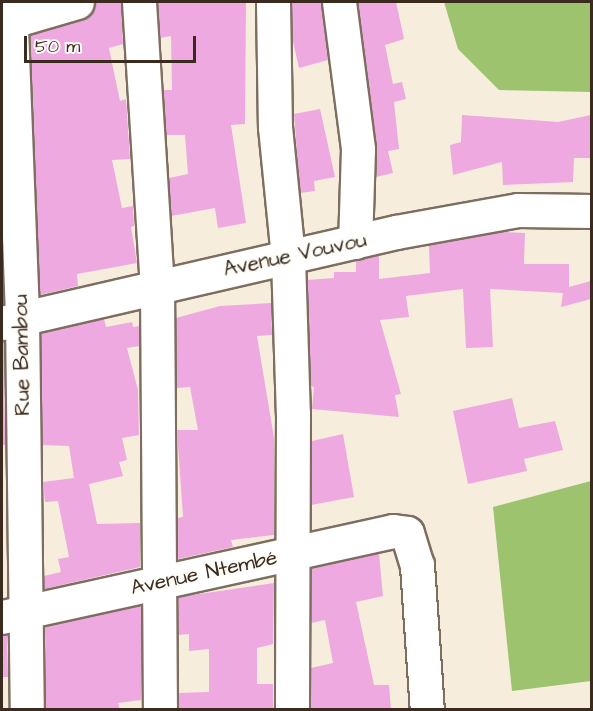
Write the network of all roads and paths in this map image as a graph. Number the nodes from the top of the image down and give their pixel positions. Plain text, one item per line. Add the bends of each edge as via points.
1 (77, 2) edge
2 (139, 2) edge
3 (273, 2) edge
4 (339, 2) edge
5 (8, 15) edge
6 (591, 211) edge
7 (355, 242) junction
8 (288, 258) junction
9 (157, 285) junction
10 (12, 320) edge
11 (291, 554) junction
12 (157, 583) junction
13 (13, 614) edge
14 (27, 710) edge
15 (160, 710) edge
16 (292, 710) edge
17 (427, 710) edge

1 - 5 street
2 - 9 street
3 - 8 street via 275,127
4 - 7 street via 358,149
5 - 10 street, Rue Bambou
6 - 7 street, Avenue Vouvou via 518,210
7 - 8 street, Avenue Vouvou
8 - 9 street, Avenue Vouvou
8 - 11 street via 293,414
9 - 10 street, Avenue Vouvou
9 - 12 street
10 - 13 street, Rue Bambou
11 - 12 street, Avenue Ntembé
11 - 16 street
11 - 17 street, Avenue Ntembé via 393,531 407,533 417,565
12 - 13 street, Avenue Ntembé
12 - 15 street
13 - 14 street, Rue Bambou

